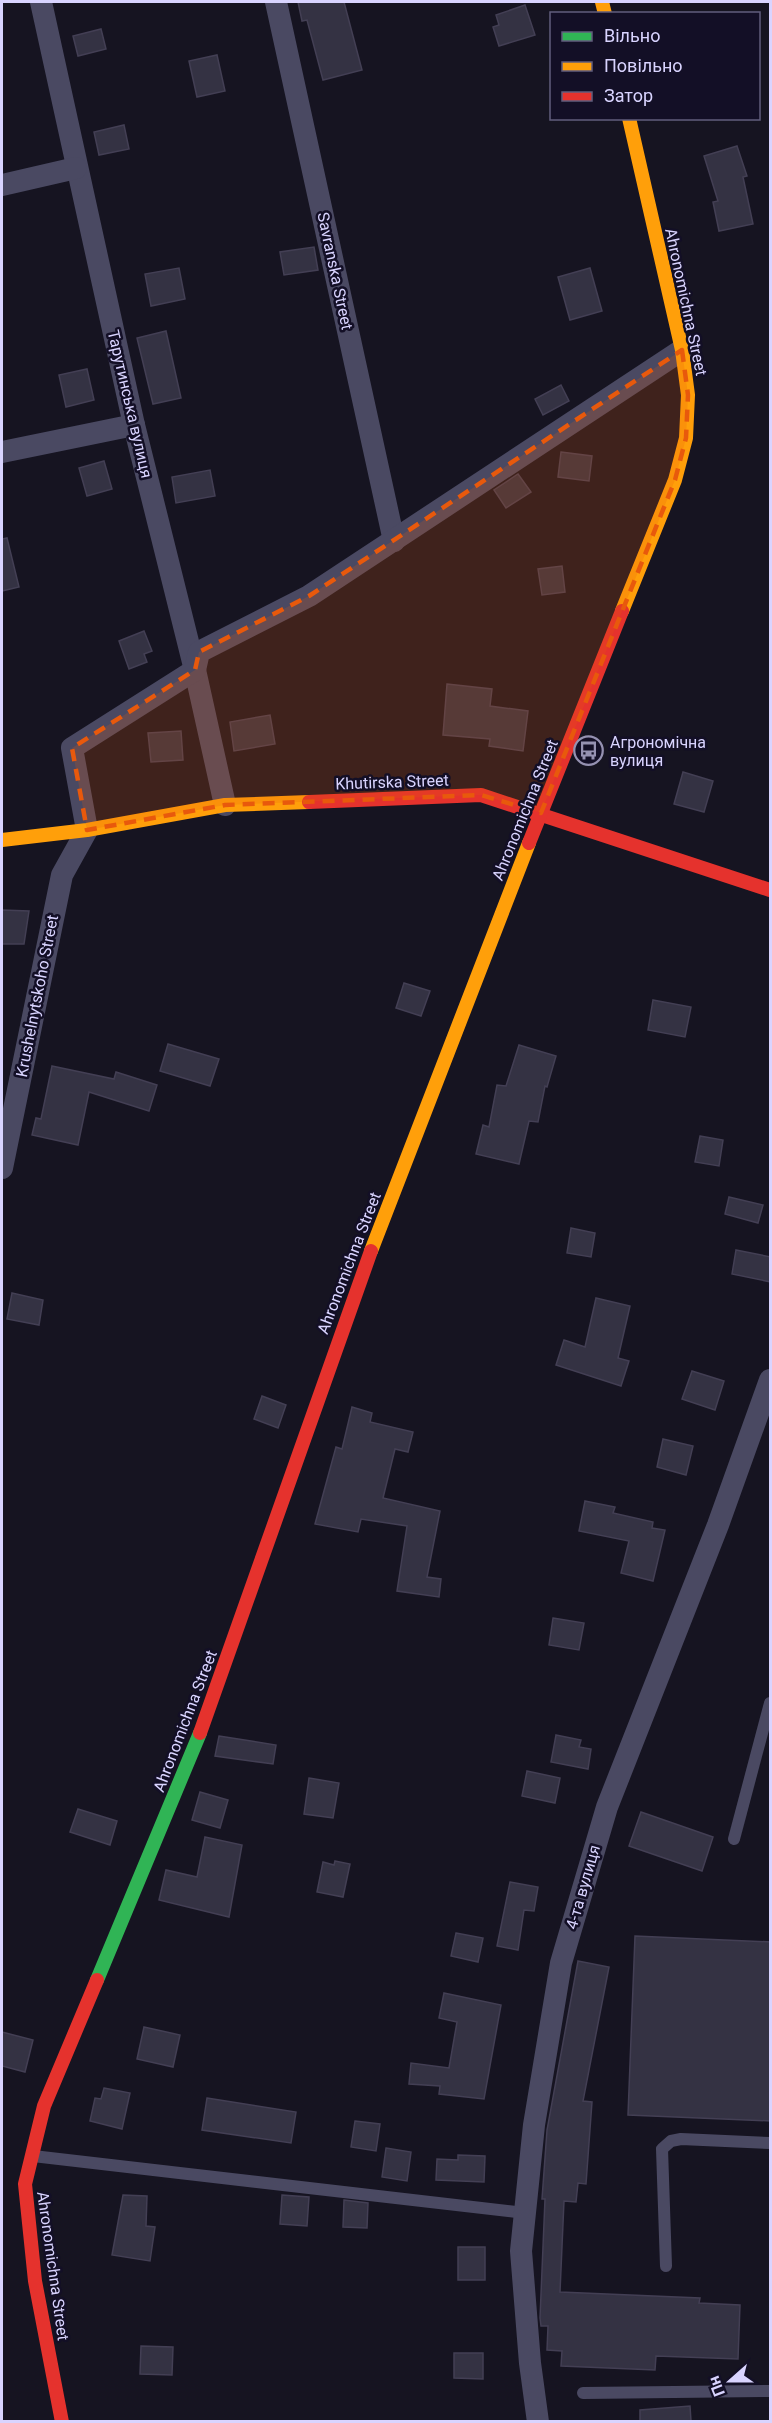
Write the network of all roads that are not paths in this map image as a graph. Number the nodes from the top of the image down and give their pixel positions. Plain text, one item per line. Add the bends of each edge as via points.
1 (41, 2) edge
2 (276, 2) edge
3 (629, 120) edge
4 (76, 168) junction
5 (2, 185) edge
6 (682, 350) junction
7 (134, 425) junction
8 (2, 453) edge
9 (394, 541) junction
10 (195, 670) junction
11 (225, 805) junction
12 (541, 813) junction
13 (87, 830) junction
14 (2, 840) edge
15 (771, 890) edge
16 (2, 1168) edge
17 (771, 1380) edge
18 (771, 1703) edge
19 (734, 1839) dead end
20 (771, 2144) edge
21 (32, 2156) junction
22 (525, 2213) junction
23 (666, 2266) dead end
24 (771, 2391) edge
25 (583, 2393) dead end
26 (62, 2421) edge
27 (538, 2421) edge

1 - 4 street, Тарутинська вулиця
2 - 9 street, Savranska Street
3 - 6 street, Ahronomichna Street
4 - 5 street
4 - 7 street, Тарутинська вулиця
6 - 9 street
6 - 12 street, Ahronomichna Street via 688,395 686,438 675,480
7 - 8 street
7 - 10 street, Тарутинська вулиця
9 - 10 street via 309,596 199,652
10 - 11 street, Тарутинська вулиця
10 - 13 street via 72,748
11 - 12 street, Khutirska Street via 482,795
11 - 13 street, Khutirska Street
12 - 15 street, Khutirska Street
12 - 21 street, Ahronomichna Street via 358,1284 196,1744 44,2106
13 - 14 street, Khutirska Street
13 - 16 street, Krushelnytskoho Street via 62,875
17 - 22 street, 4-та вулиця via 607,1807 561,1963 534,2125
18 - 19 lane
20 - 23 lane via 681,2139 671,2140 662,2149
21 - 22 lane
21 - 26 street, Ahronomichna Street via 25,2184 35,2281
22 - 27 street, 4-та вулиця via 521,2252
24 - 25 lane

